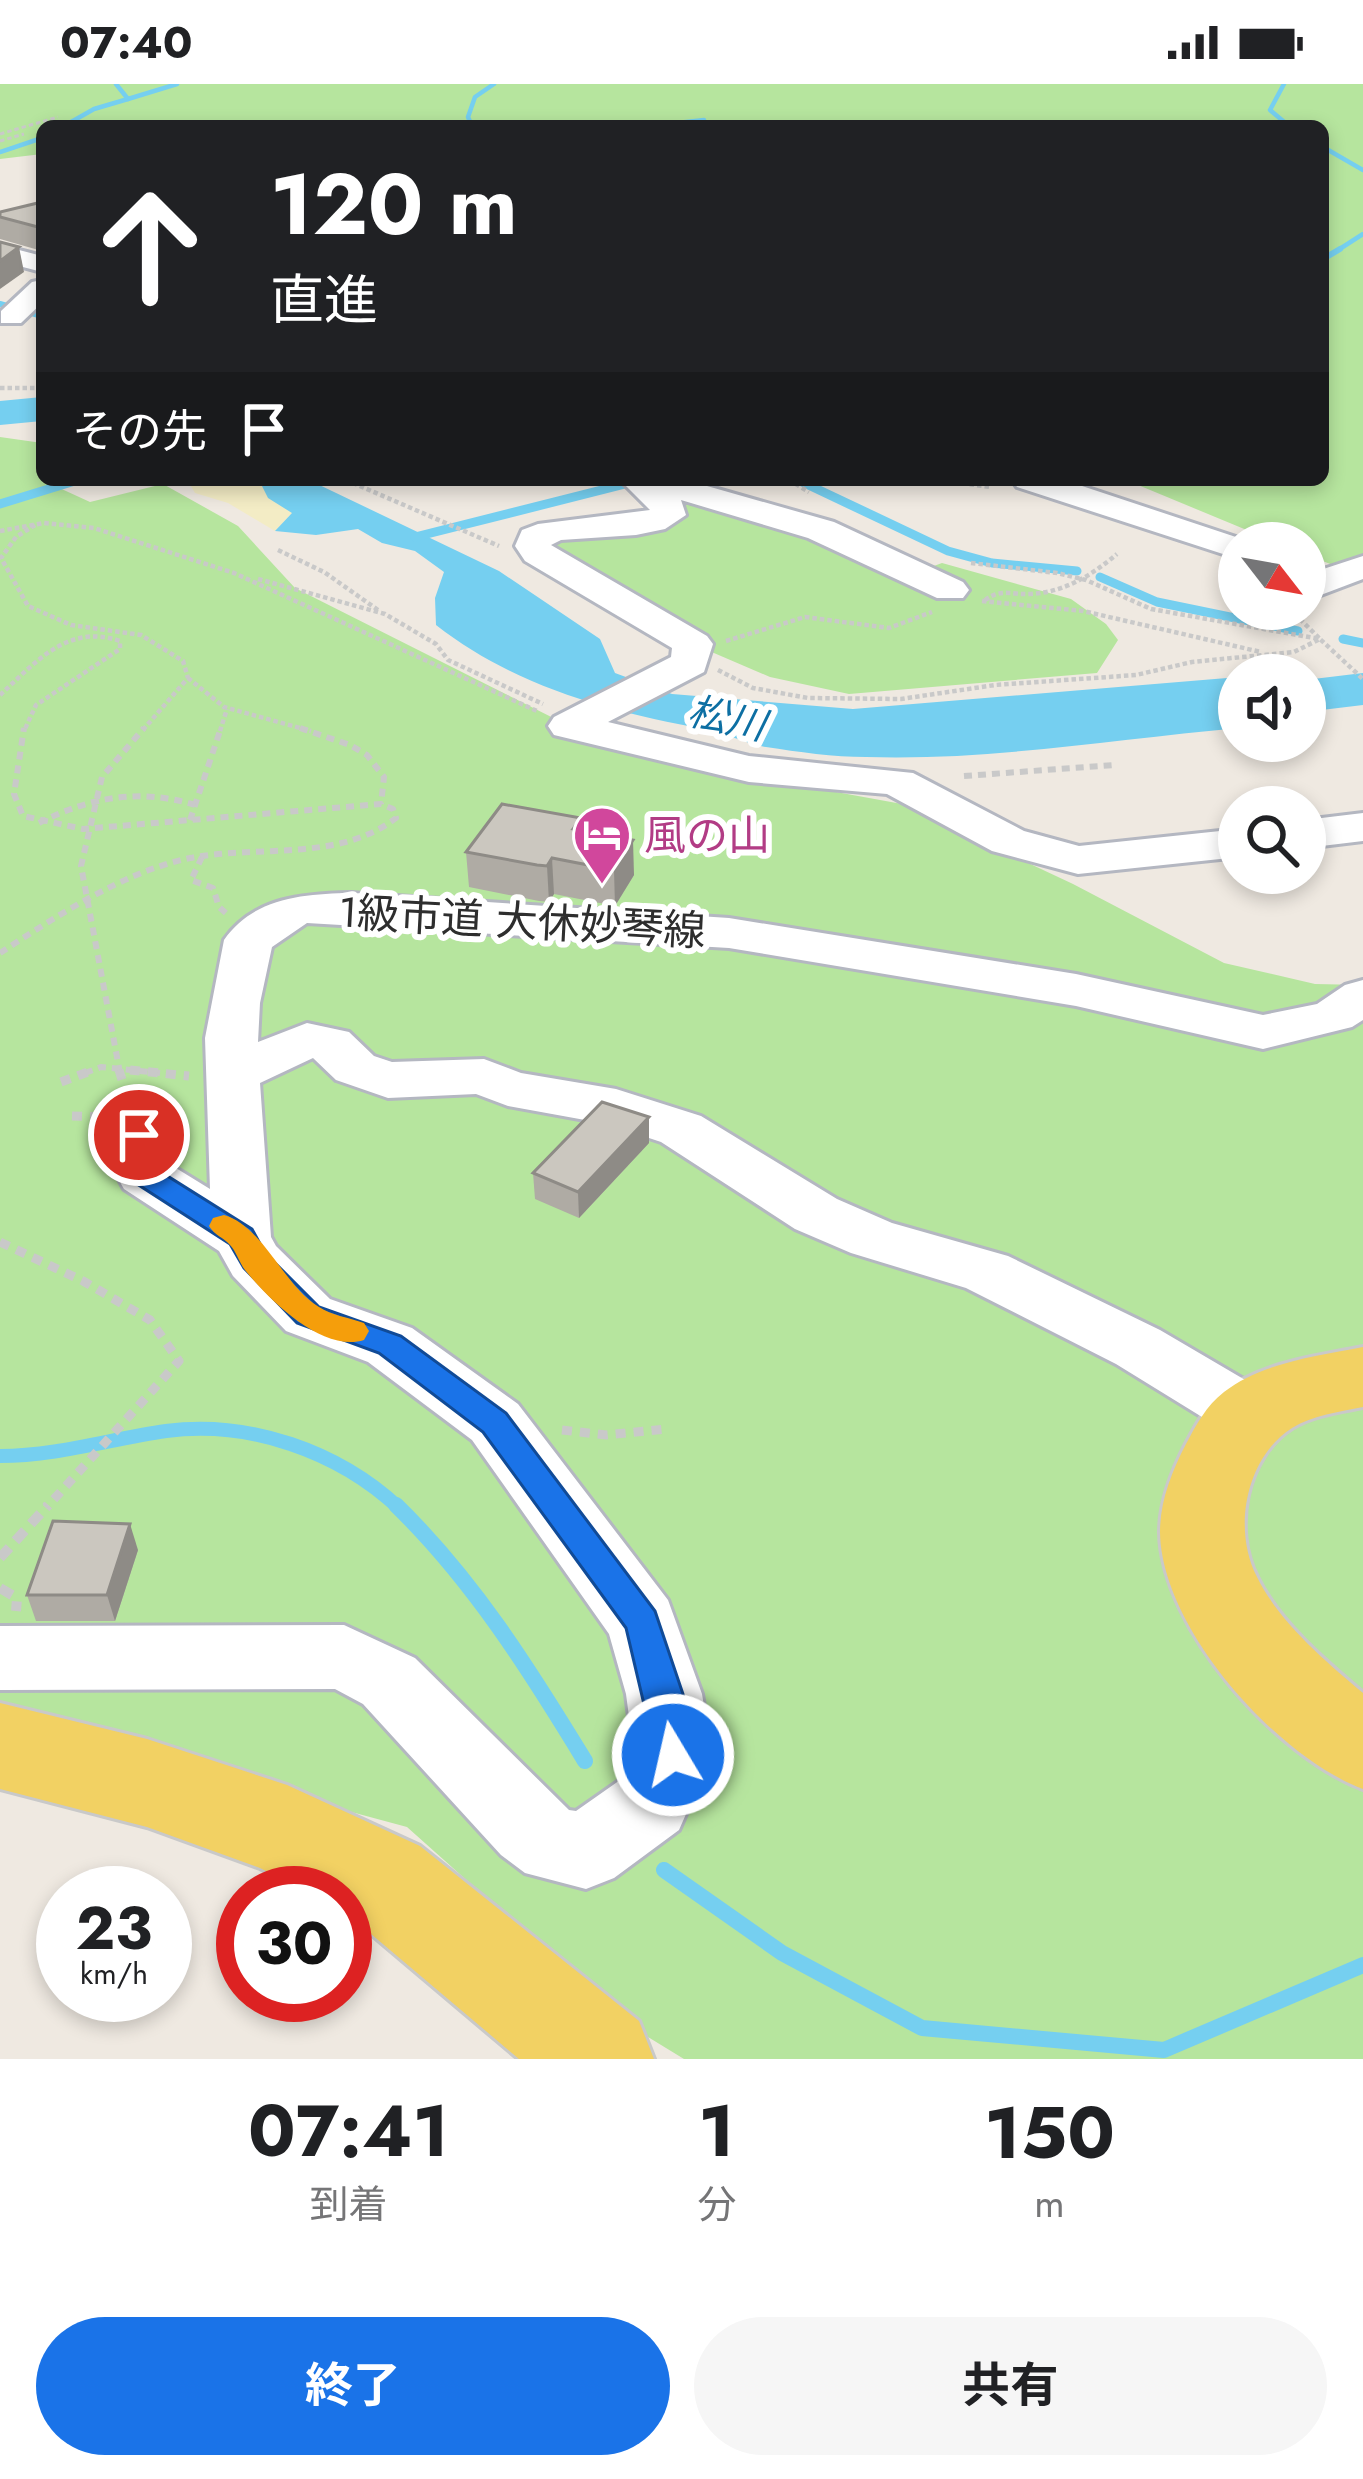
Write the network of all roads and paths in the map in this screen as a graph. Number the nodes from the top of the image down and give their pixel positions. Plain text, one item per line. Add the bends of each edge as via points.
1 (36, 124) edge
2 (36, 130) edge
3 (0, 134) edge
4 (0, 141) edge
5 (0, 253) edge
6 (36, 262) edge
7 (0, 388) edge
8 (36, 388) edge
9 (360, 486) edge
10 (654, 486) edge
11 (798, 486) edge
12 (978, 486) edge
13 (1048, 486) edge
14 (990, 488) dead end
15 (814, 496) dead end
16 (35, 525) junction
17 (460, 528) dead end
18 (0, 531) edge
19 (1218, 541) edge
20 (278, 550) dead end
21 (1117, 554) dead end
22 (234, 573) junction
23 (1086, 580) junction
24 (962, 586) junction
25 (385, 614) junction
26 (1311, 630) edge
27 (1320, 639) junction
28 (1278, 654) joint
29 (1218, 660) edge
30 (706, 674) junction
31 (188, 678) junction
32 (735, 679) junction
33 (1363, 679) edge
34 (0, 695) edge
35 (227, 709) junction
36 (568, 715) junction
37 (1114, 765) dead end
38 (897, 782) junction
39 (94, 802) junction
40 (381, 804) junction
41 (195, 806) junction
42 (190, 820) junction
43 (39, 824) junction
44 (1363, 827) edge
45 (87, 831) junction
46 (1326, 832) edge
47 (1218, 845) edge
48 (202, 857) junction
49 (88, 904) junction
50 (271, 922) junction
51 (0, 952) edge
52 (1363, 997) edge
53 (118, 1070) junction
54 (232, 1073) junction
55 (61, 1082) dead end
56 (139, 1135) joint
57 (241, 1237) junction
58 (0, 1242) edge
59 (1363, 1377) edge
60 (1251, 1415) junction
61 (495, 1423) junction
62 (666, 1429) dead end
63 (0, 1558) edge
64 (0, 1658) edge
65 (1363, 1745) edge
66 (0, 1746) edge
67 (601, 2059) edge

1 - 3 path
2 - 4 path
5 - 6 street
7 - 8 path
9 - 17 path
10 - 24 street via 821,530
10 - 30 street via 668,506 659,520 561,528 533,546 693,644
11 - 15 path
12 - 14 path
13 - 19 street
16 - 18 path
16 - 22 path via 94,528
16 - 31 path via 2,558 28,606 71,625 141,635 183,661
20 - 25 path
21 - 23 path
22 - 25 path
22 - 36 path
23 - 24 path via 987,568
23 - 24 path via 1032,594 998,591 994,598
23 - 27 path via 1151,609
24 - 28 path
24 - 32 path via 889,628 805,617 724,642 716,669
25 - 36 path via 448,660
26 - 27 path
27 - 28 path
27 - 33 path
29 - 32 path via 901,699 808,698
30 - 32 path
30 - 36 street
31 - 35 path
31 - 39 path via 102,777
34 - 43 path via 74,636 120,641 120,649 36,705 25,722 14,794 23,816
35 - 40 path via 363,754 380,768
35 - 41 path
36 - 38 street via 569,726 749,769
37 - 38 path
38 - 47 street via 1009,841 1078,860
39 - 41 path via 167,795
39 - 43 path
39 - 45 path
40 - 42 path
40 - 48 path via 396,818 369,837
41 - 42 path
42 - 45 path
43 - 45 path
44 - 46 street
45 - 49 path via 81,866
48 - 49 path
48 - 50 path via 191,880 213,889 219,907
49 - 51 path
49 - 53 path
50 - 52 street, 1級市道 大休妙琴線 via 296,909 351,908 729,933 1076,990 1263,1032 1334,1016
50 - 54 street via 250,940 233,1003
53 - 54 path via 179,1078
53 - 55 path via 101,1067
53 - 56 path
54 - 57 street
54 - 60 street via 308,1040 330,1043 355,1068 388,1080 484,1076 638,1114 681,1129 816,1214 987,1272
56 - 57 street via 144,1175
57 - 61 street via 308,1315 390,1345
58 - 63 path via 150,1320 179,1360
59 - 60 main road via 1297,1392
60 - 65 main road via 1201,1501 1201,1540 1219,1599 1262,1657 1338,1732
61 - 62 path via 606,1435
61 - 64 street via 642,1622 664,1694 673,1755 651,1804 586,1851 553,1846 529,1828 389,1681 344,1657
66 - 67 main road via 148,1783 287,1831 386,1880

